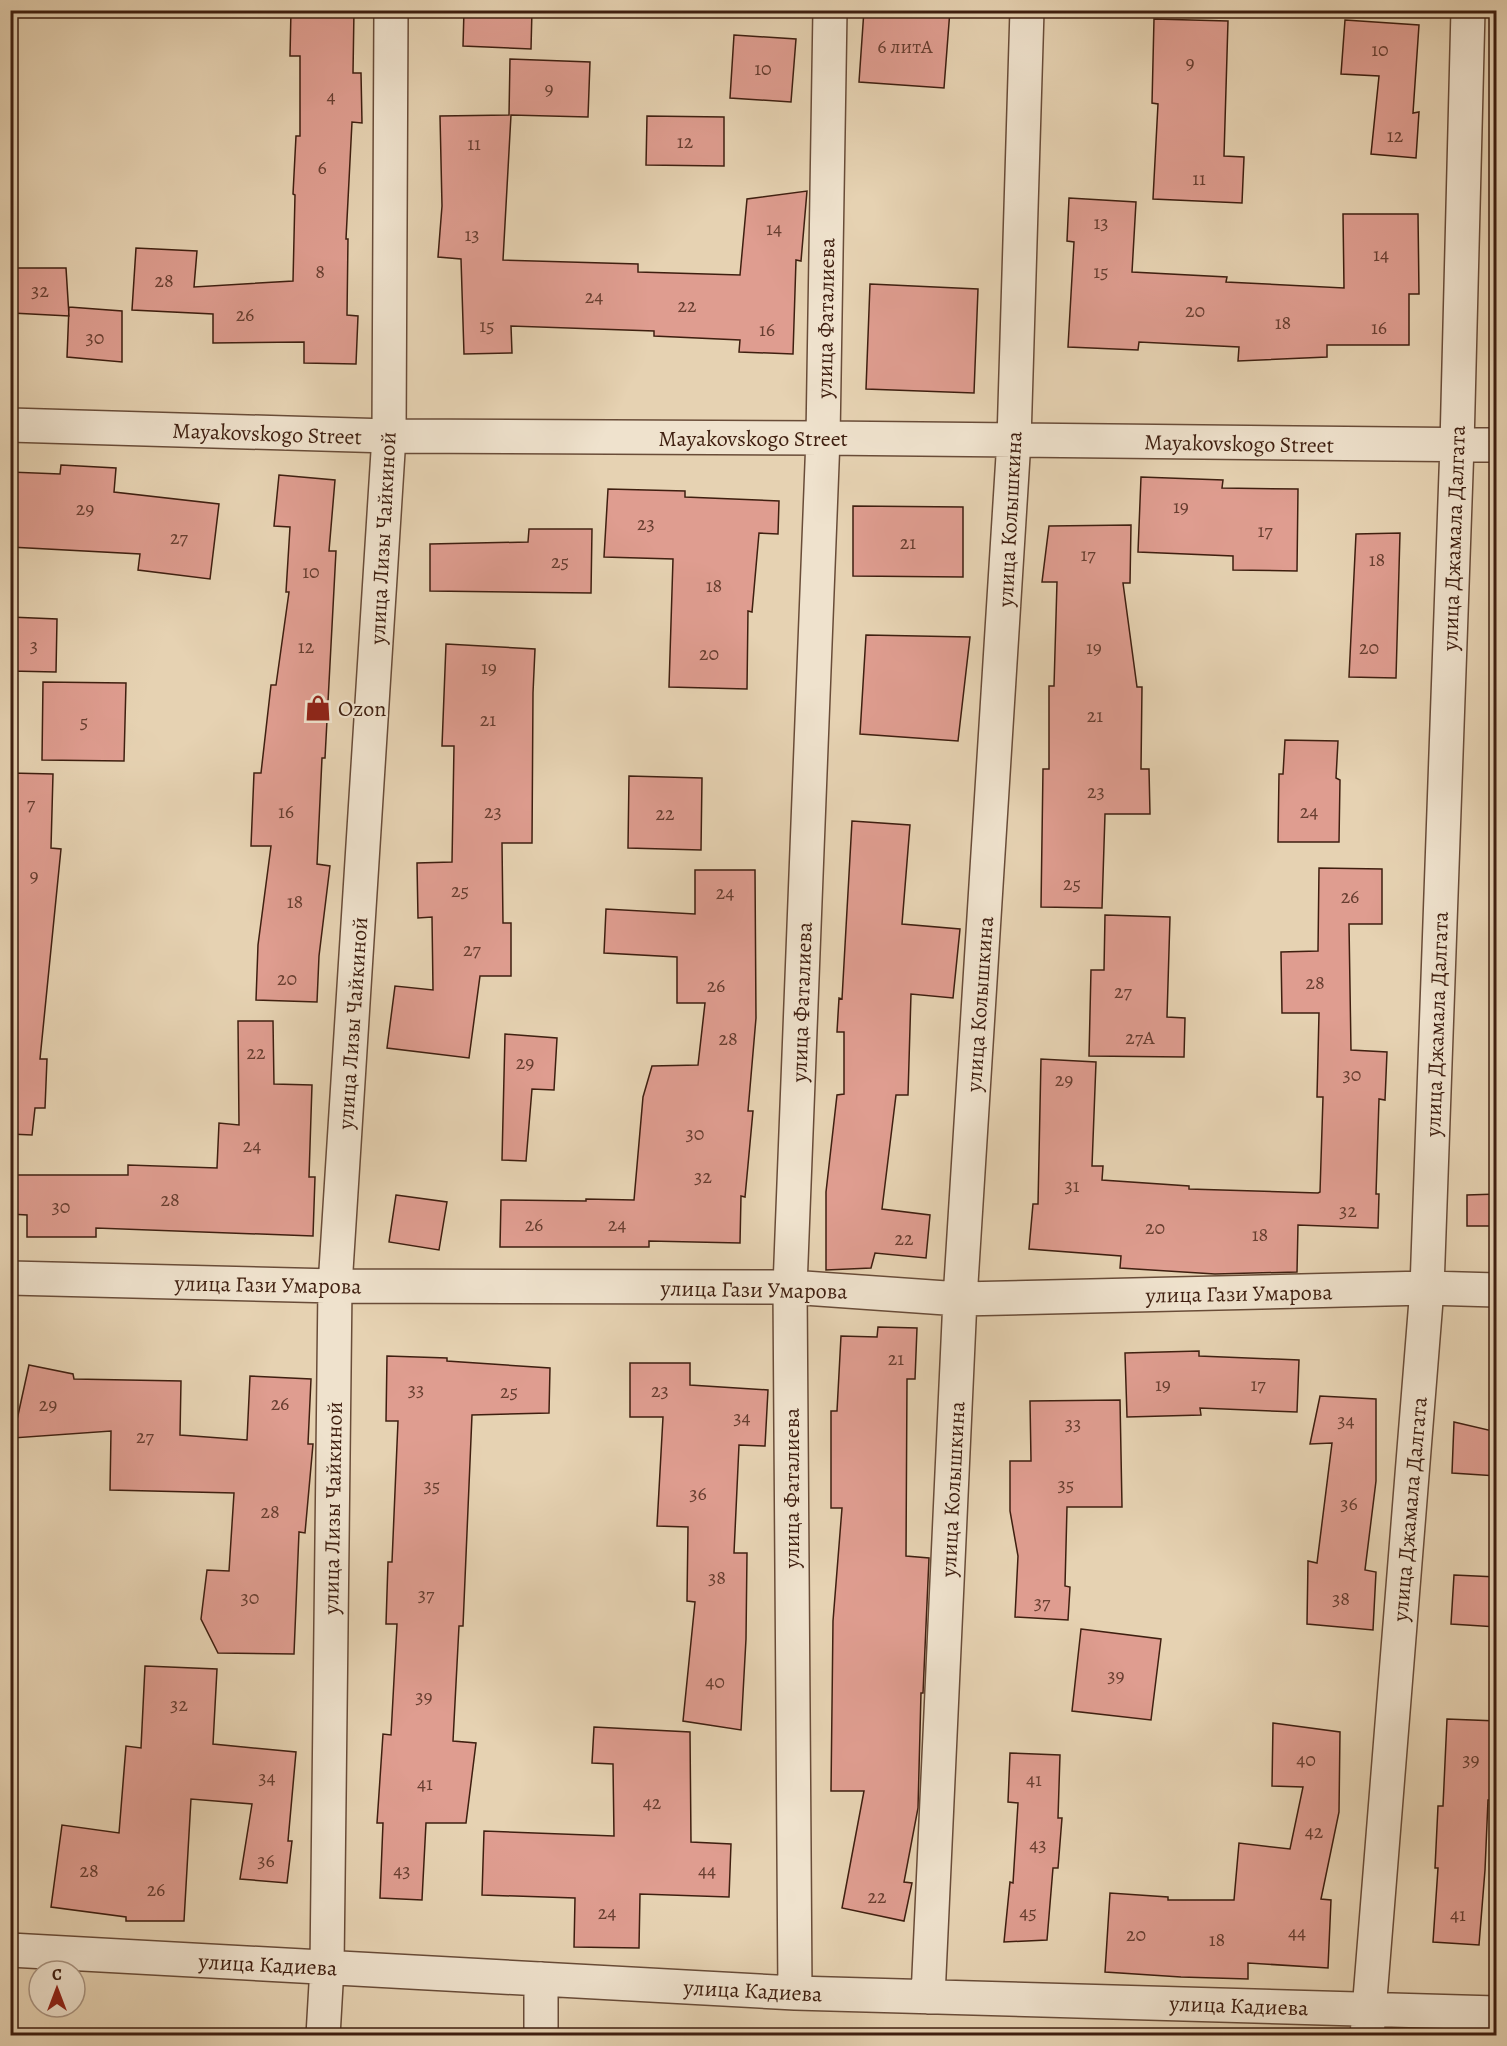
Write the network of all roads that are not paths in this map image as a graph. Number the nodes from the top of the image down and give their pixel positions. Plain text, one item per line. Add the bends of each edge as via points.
1 (391, 10) edge
2 (830, 10) edge
3 (1027, 10) edge
4 (1468, 10) edge
5 (10, 425) edge
6 (389, 436) junction
7 (823, 438) junction
8 (1014, 440) junction
9 (1457, 445) junction
10 (1497, 445) edge
11 (10, 1278) edge
12 (335, 1286) junction
13 (790, 1287) junction
14 (1427, 1288) junction
15 (1497, 1290) edge
16 (960, 1299) junction
17 (10, 1950) edge
18 (327, 1966) junction
19 (541, 1979) junction
20 (795, 1994) junction
21 (928, 1997) junction
22 (1497, 2013) edge
23 (1367, 2022) edge
24 (323, 2036) edge
25 (541, 2036) edge

1 - 6 street, улица Лизы Чайкиной
2 - 7 street, улица Фаталиева
3 - 8 street, улица Колышкина
4 - 9 street, улица Джамала Далгата
5 - 6 street, Mayakovskogo Street
6 - 7 street, Mayakovskogo Street
6 - 12 street, улица Лизы Чайкиной
7 - 8 street, Mayakovskogo Street
7 - 13 street, улица Фаталиева
8 - 9 street, Mayakovskogo Street
8 - 16 street, улица Колышкина
9 - 10 street, Mayakovskogo Street
9 - 14 street, улица Джамала Далгата
11 - 12 street, улица Гази Умарова
12 - 13 street, улица Гази Умарова
12 - 18 street, улица Лизы Чайкиной
13 - 16 street, улица Гази Умарова
13 - 20 street, улица Фаталиева
14 - 15 street, улица Гази Умарова
14 - 16 street, улица Гази Умарова
14 - 23 street, улица Джамала Далгата
16 - 21 street, улица Колышкина
17 - 18 street, улица Кадиева
18 - 19 street, улица Кадиева
18 - 24 street, улица Лизы Чайкиной
19 - 20 street, улица Кадиева
19 - 25 street
20 - 21 street, улица Кадиева
21 - 23 street, улица Кадиева
22 - 23 street, улица Кадиева

